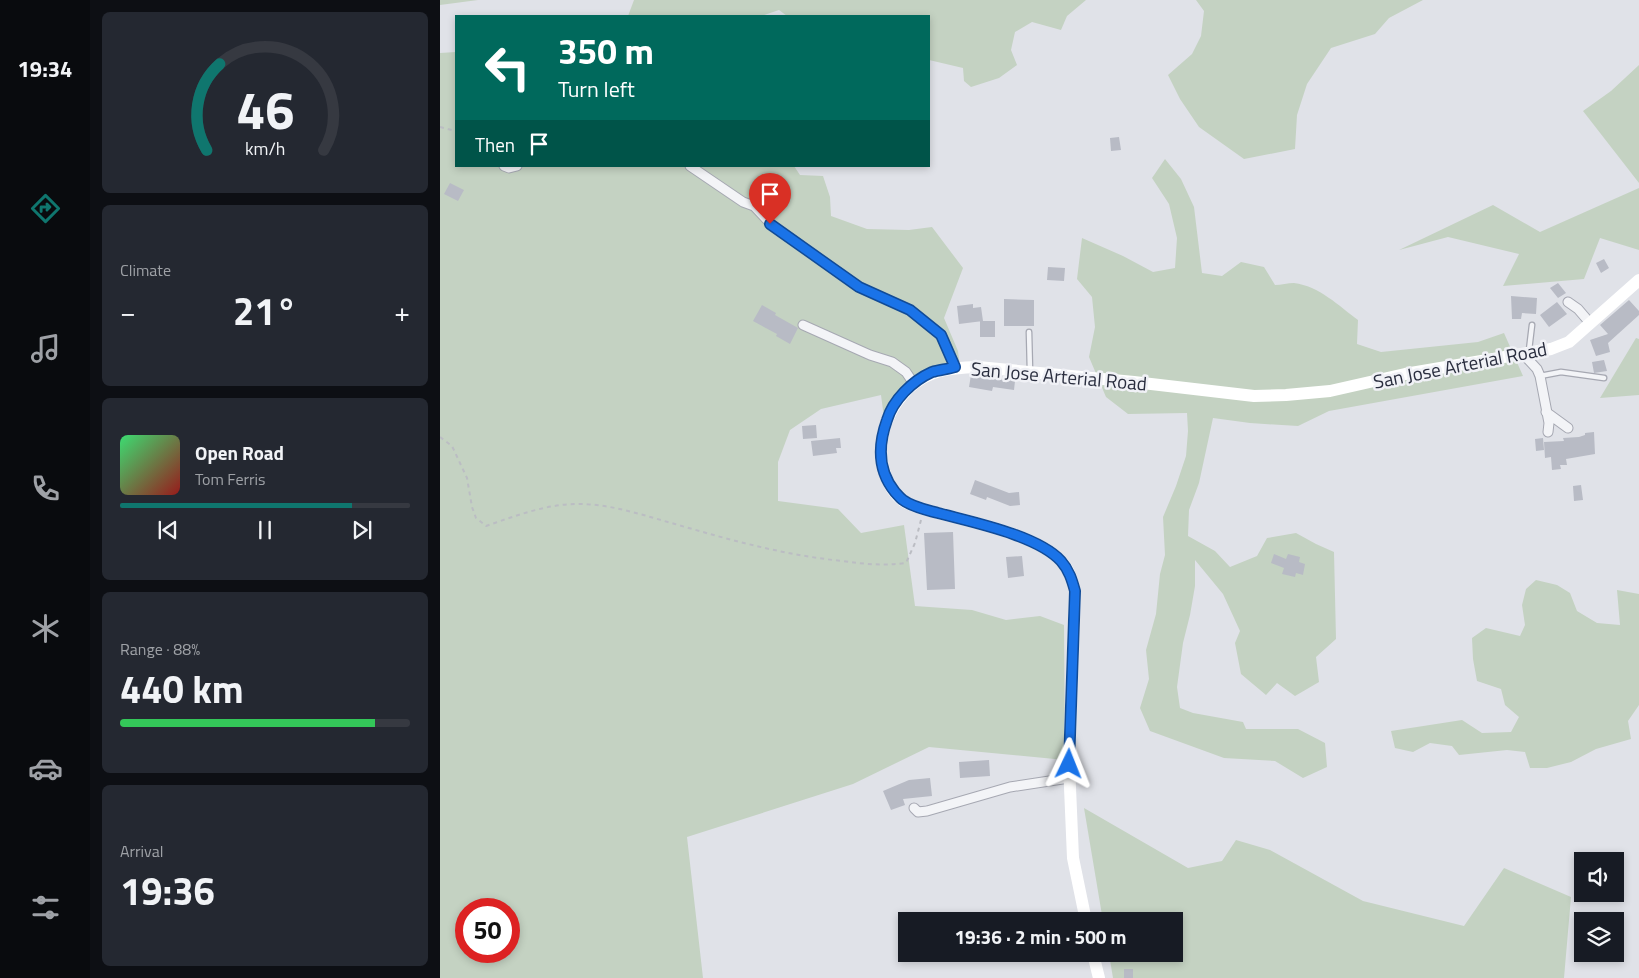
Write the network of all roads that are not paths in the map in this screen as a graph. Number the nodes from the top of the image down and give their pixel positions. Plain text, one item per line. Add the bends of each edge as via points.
1 (691, 167) edge
2 (1639, 280) edge
3 (1568, 302) dead end
4 (1590, 323) junction
5 (803, 325) dead end
6 (1532, 325) dead end
7 (1029, 332) dead end
8 (1526, 355) junction
9 (955, 367) junction
10 (1030, 372) junction
11 (1540, 376) junction
12 (1604, 378) dead end
13 (914, 384) junction
14 (1546, 412) junction
15 (1568, 428) dead end
16 (1548, 432) dead end
17 (1070, 778) junction
18 (914, 808) dead end
19 (1084, 912) edge
20 (1095, 962) edge
21 (1099, 978) edge

1 - 9 street via 754,206 770,224 859,287 910,310 941,335
2 - 4 main road, San Jose Arterial Road
3 - 4 street
4 - 8 main road, San Jose Arterial Road via 1568,342
5 - 13 street via 892,362 906,372
6 - 8 lane
7 - 10 lane
8 - 10 main road, San Jose Arterial Road via 1286,395 1254,396
8 - 11 street
9 - 10 main road, San Jose Arterial Road
9 - 13 main road, San Jose Arterial Road via 933,372
11 - 12 lane via 1561,372
11 - 14 street
13 - 17 main road, San Jose Arterial Road via 898,399 881,436 881,459 888,483 902,500 996,528 1044,548 1060,560 1071,575 1075,591
14 - 15 street
14 - 16 street
17 - 18 street via 1010,787 926,811 918,812
17 - 19 main road, San Jose Arterial Road via 1073,858
20 - 21 main road

